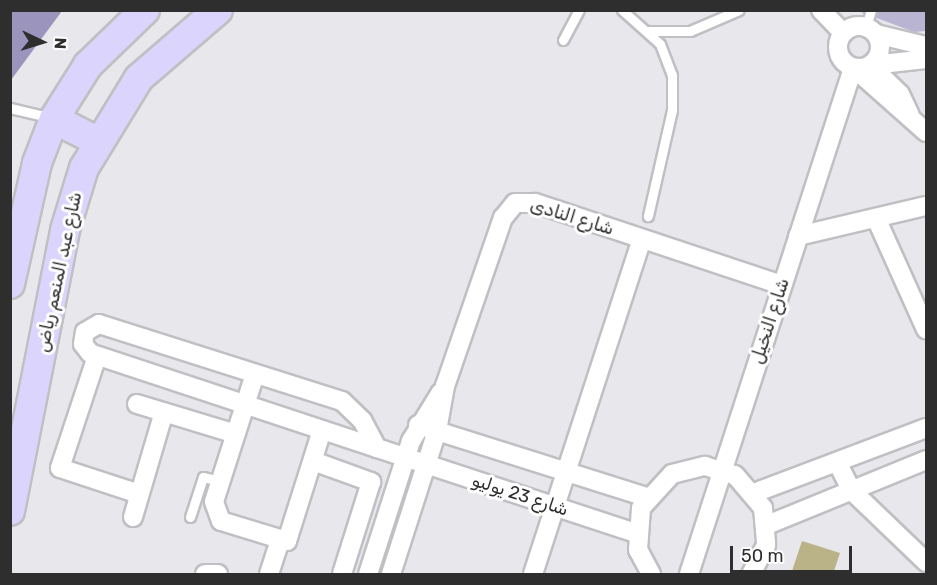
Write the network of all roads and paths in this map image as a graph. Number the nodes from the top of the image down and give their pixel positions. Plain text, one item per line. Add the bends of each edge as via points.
1 (145, 10) edge
2 (218, 10) edge
3 (579, 10) edge
4 (622, 10) edge
5 (739, 10) edge
6 (821, 10) edge
7 (871, 24) edge
8 (649, 30) junction
9 (843, 33) junction
10 (563, 40) dead end
11 (927, 45) edge
12 (927, 59) edge
13 (863, 67) junction
14 (10, 108) edge
15 (54, 119) junction
16 (927, 132) edge
17 (97, 141) junction
18 (927, 206) edge
19 (648, 216) dead end
20 (876, 218) junction
21 (798, 236) junction
22 (642, 239) junction
23 (10, 284) edge
24 (782, 285) junction
25 (927, 329) edge
26 (97, 356) junction
27 (255, 374) junction
28 (445, 386) junction
29 (137, 404) dead end
30 (245, 405) junction
31 (164, 412) junction
32 (418, 425) junction
33 (927, 429) edge
34 (322, 430) junction
35 (437, 431) junction
36 (236, 434) junction
37 (377, 448) junction
38 (405, 457) junction
39 (927, 459) edge
40 (313, 461) junction
41 (837, 462) junction
42 (426, 464) junction
43 (722, 470) junction
44 (567, 472) junction
45 (221, 481) junction
46 (851, 490) junction
47 (754, 493) junction
48 (139, 494) junction
49 (646, 497) junction
50 (555, 507) junction
51 (10, 512) edge
52 (133, 517) dead end
53 (190, 517) dead end
54 (767, 525) junction
55 (636, 533) junction
56 (279, 543) junction
57 (927, 562) edge
58 (205, 574) edge
59 (219, 574) edge
60 (269, 574) edge
61 (342, 574) edge
62 (368, 574) edge
63 (391, 574) edge
64 (533, 574) edge
65 (651, 574) edge
66 (689, 574) edge
67 (751, 574) edge

1 - 15 highway via 88,65
2 - 17 highway, شارع عبد المنعم رياض via 139,78
3 - 10 lane
4 - 8 lane
5 - 8 lane via 690,31
6 - 9 street
7 - 9 street
7 - 11 street
7 - 13 street, شارع النخيل via 880,50
8 - 19 lane via 668,59 674,93
9 - 13 street via 838,54
12 - 13 street
13 - 16 street via 893,106
13 - 21 street, شارع النخيل
14 - 15 lane
15 - 17 highway
15 - 23 highway via 37,163
17 - 51 highway, شارع عبد المنعم رياض via 65,230
18 - 20 street
20 - 21 street
20 - 25 street
21 - 24 street, شارع النخيل
22 - 24 street, شارع النادى
22 - 28 street, شارع النادى via 535,203 515,203 503,218
22 - 44 street
24 - 43 street, شارع النخيل
26 - 27 street via 86,349 83,338 88,328 99,324
26 - 30 street, شارع 23 يوليو
26 - 48 street via 60,468
27 - 30 street
27 - 37 street via 342,401 362,420
28 - 32 street, شارع النادى
28 - 35 street, شارع النادى
29 - 31 street
30 - 34 street, شارع 23 يوليو
30 - 36 street
31 - 36 street
31 - 48 street
32 - 35 street, شارع 23 يوليو
32 - 38 street, شارع النادى
33 - 41 street
34 - 37 street, شارع 23 يوليو
34 - 40 street
35 - 42 street, شارع النادى
35 - 44 street, شارع 23 يوليو
36 - 45 street
37 - 38 street, شارع 23 يوليو
38 - 42 street, شارع 23 يوليو
38 - 62 street, شارع النادى
39 - 46 street
40 - 56 street via 288,538
40 - 61 street via 371,482
41 - 46 street
41 - 47 street
42 - 50 street, شارع 23 يوليو
42 - 63 street, شارع النادى
43 - 47 street
43 - 49 street via 680,471
43 - 66 street, شارع النخيل
44 - 49 street, شارع 23 يوليو
44 - 50 street
45 - 53 lane via 203,477
45 - 56 street via 213,507 216,518
46 - 54 street
46 - 57 street
47 - 54 street
48 - 52 street
49 - 55 street
50 - 55 street, شارع 23 يوليو
50 - 64 street
54 - 67 street via 766,544
55 - 65 street
56 - 60 street
58 - 59 street

